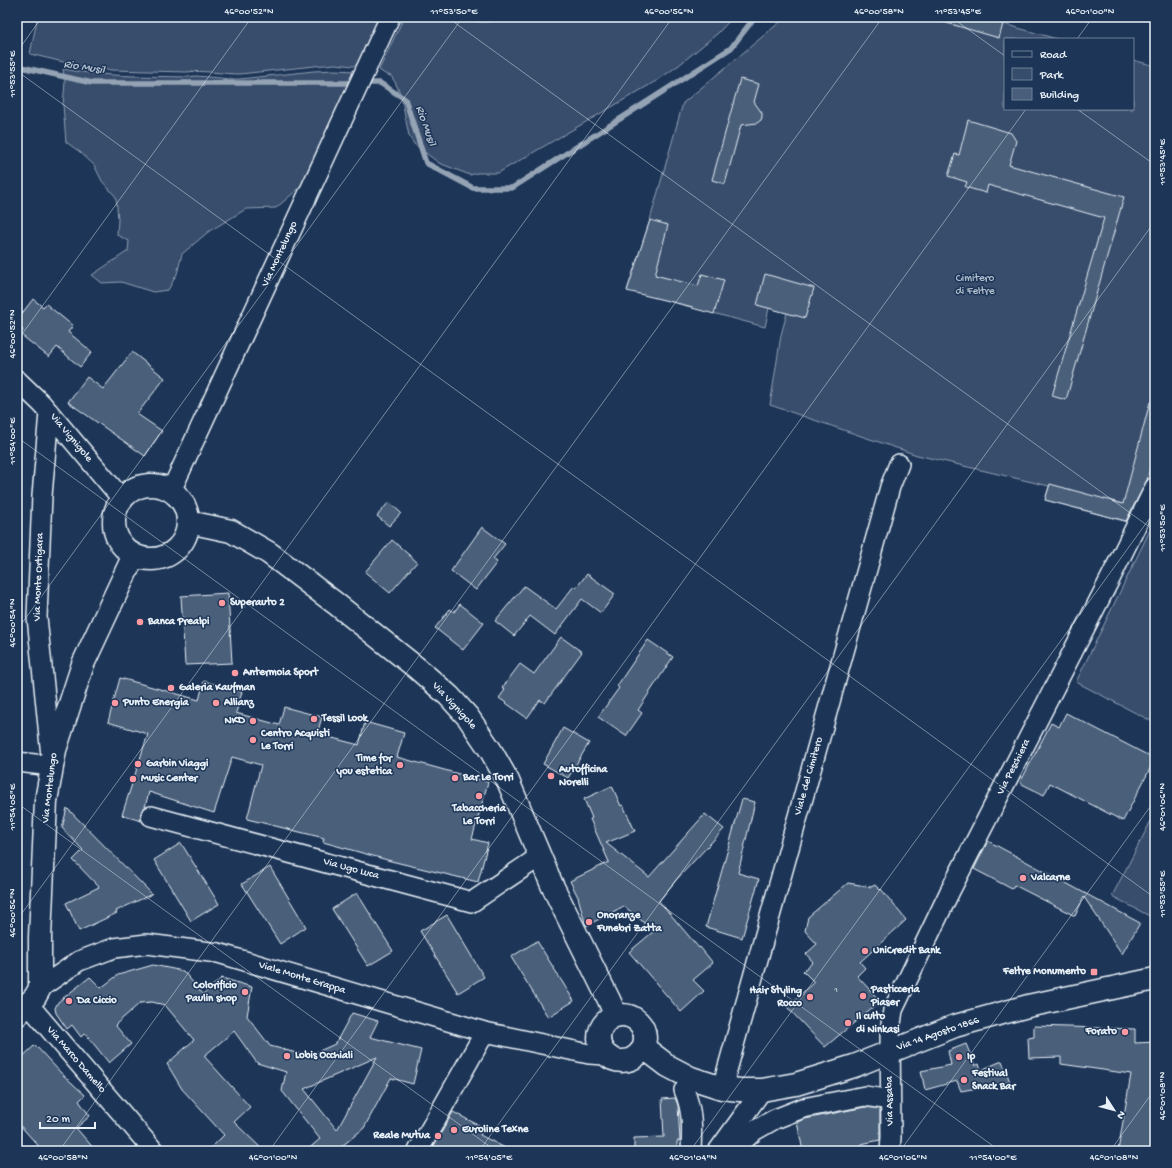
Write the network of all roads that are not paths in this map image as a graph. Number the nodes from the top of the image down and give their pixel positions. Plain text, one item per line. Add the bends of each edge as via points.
1 (390, 17) edge
2 (17, 380) edge
3 (49, 412) junction
4 (899, 464) dead end
5 (1155, 487) edge
6 (172, 491) junction
7 (122, 499) junction
8 (188, 525) junction
9 (134, 556) junction
10 (17, 762) edge
11 (52, 766) junction
12 (151, 816) dead end
13 (539, 857) junction
14 (1155, 980) edge
15 (28, 1003) edge
16 (616, 1016) junction
17 (485, 1032) junction
18 (890, 1051) junction
19 (638, 1052) junction
20 (606, 1054) junction
21 (722, 1088) junction
22 (684, 1090) junction
23 (762, 1090) junction
24 (890, 1103) junction
25 (154, 1151) edge
26 (418, 1151) edge
27 (690, 1151) edge
28 (718, 1151) edge
29 (732, 1151) edge
30 (890, 1151) edge

1 - 6 street, Via Montelungo
2 - 3 street, Via Vignigole
3 - 7 street, Via Vignigole
3 - 11 street, Via Monte Ortigara via 42,496 37,617
4 - 21 street, Viale del Cimitero via 888,495
5 - 18 street, Via Peschiera via 950,891 893,1010
6 - 7 main road via 162,486 151,485 140,487
6 - 8 main road via 184,506 188,515
7 - 9 main road via 116,509 115,530 118,541
8 - 9 main road via 179,547 169,555 158,559
8 - 13 main road, Via Vignigole via 198,524 231,531 269,553 335,602 449,696 468,717 508,781
9 - 11 main road, Via Montelungo via 83,664
10 - 11 street
11 - 15 main road, Via Montelungo via 46,809 40,926
12 - 13 street, Via Ugo Luca via 472,902
13 - 16 main road, Via Vignigole
14 - 18 main road, Via 14 Agosto 1866 via 1028,1006 962,1024
15 - 17 street, Viale Monte Grappa via 79,961 114,948 147,944 218,953
15 - 25 street, Via Marco Damello
16 - 19 main road via 630,1016 641,1026 644,1040
16 - 20 main road via 609,1018 600,1029 599,1043
17 - 20 street, Viale Monte Grappa via 589,1054
17 - 26 street
18 - 23 main road, Via 14 Agosto 1866 via 854,1066 796,1084
18 - 24 street, Via Assaba
19 - 20 main road via 629,1060 623,1061
19 - 21 main road, Via 14 Agosto 1866 via 690,1078
19 - 22 main road, Via 14 Agosto 1866 via 666,1081
21 - 22 main road, Via 14 Agosto 1866 via 704,1092
21 - 23 main road, Via 14 Agosto 1866
22 - 27 street via 691,1112
23 - 28 street
24 - 29 street via 884,1099 865,1096 803,1108 754,1131
24 - 30 street, Via Assaba

